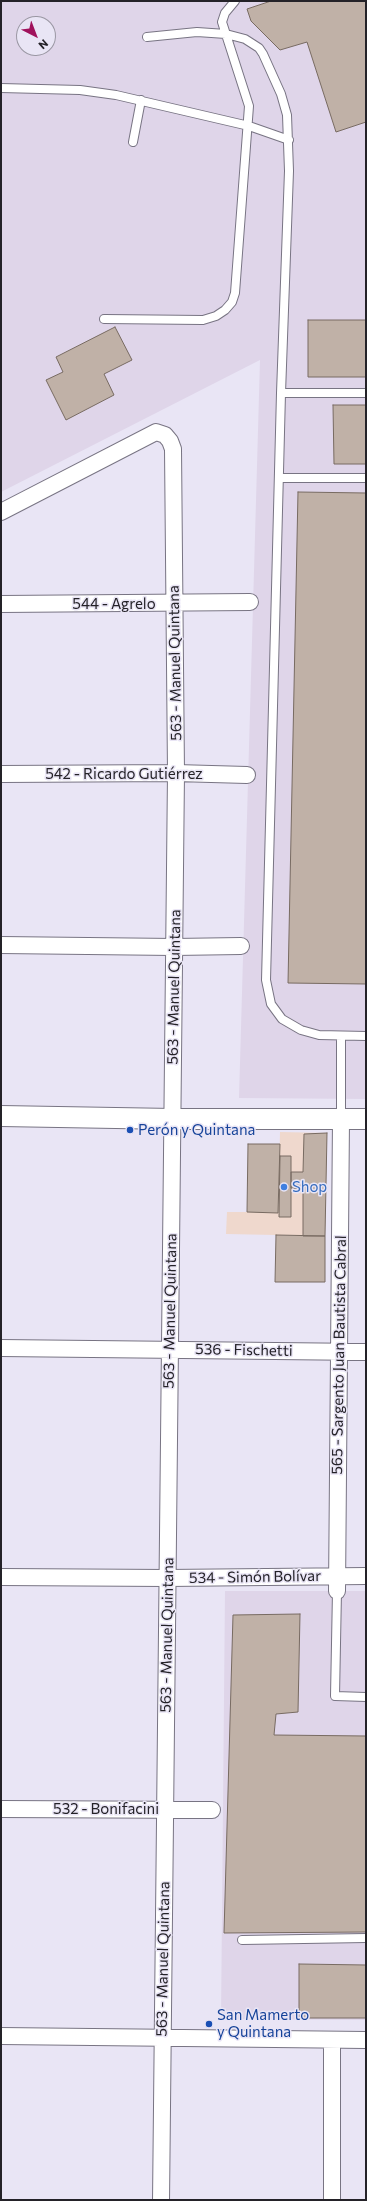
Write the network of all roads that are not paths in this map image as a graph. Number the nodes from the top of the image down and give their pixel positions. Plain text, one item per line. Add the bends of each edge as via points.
1 (235, 1) edge
2 (226, 34) junction
3 (147, 37) dead end
4 (1, 88) edge
5 (141, 100) junction
6 (249, 126) junction
7 (289, 140) junction
8 (133, 142) dead end
9 (104, 318) dead end
10 (281, 393) junction
11 (366, 393) edge
12 (279, 478) junction
13 (366, 478) edge
14 (1, 512) edge
15 (250, 602) dead end
16 (1, 604) edge
17 (173, 604) junction
18 (176, 773) junction
19 (1, 774) edge
20 (247, 775) dead end
21 (1, 945) edge
22 (241, 946) dead end
23 (174, 947) junction
24 (341, 1036) junction
25 (366, 1036) edge
26 (1, 1116) edge
27 (172, 1119) junction
28 (342, 1119) junction
29 (366, 1119) edge
30 (1, 1348) edge
31 (170, 1349) junction
32 (340, 1351) junction
33 (366, 1352) edge
34 (366, 1576) edge
35 (1, 1577) edge
36 (167, 1578) junction
37 (337, 1583) junction
38 (366, 1696) edge
39 (1, 1809) edge
40 (165, 1810) junction
41 (212, 1810) dead end
42 (366, 1938) edge
43 (242, 1940) dead end
44 (1, 2036) edge
45 (162, 2038) junction
46 (332, 2040) junction
47 (366, 2040) edge
48 (161, 2200) edge
49 (332, 2200) edge

1 - 2 lane via 225,13 222,22
2 - 3 lane via 197,32
2 - 6 lane via 247,100
2 - 7 lane via 245,39 263,54 281,94 287,115
4 - 5 lane via 80,90
5 - 6 lane
5 - 8 lane
6 - 7 lane
6 - 9 lane via 235,293 232,302 216,316 203,320
7 - 10 lane
10 - 11 lane
10 - 12 lane
12 - 13 lane
12 - 24 lane via 266,980 271,1004 282,1019 301,1030 319,1035
14 - 17 street, 563 - Manuel Quintana via 156,432 165,435 173,449
15 - 17 street, 544 - Agrelo
16 - 17 street, 544 - Agrelo
17 - 18 street, 563 - Manuel Quintana
18 - 19 street, 542 - Ricardo Gutiérrez
18 - 20 street, 542 - Ricardo Gutiérrez
18 - 23 street, 563 - Manuel Quintana
21 - 23 street
22 - 23 street
23 - 27 street, 563 - Manuel Quintana
24 - 25 lane
24 - 28 lane
26 - 27 street
27 - 28 street
27 - 31 street, 563 - Manuel Quintana
28 - 29 street
28 - 32 street, 565 - Sargento Juan Bautista Cabral
30 - 31 street, 536 - Fischetti
31 - 32 street, 536 - Fischetti
31 - 36 street, 563 - Manuel Quintana
32 - 33 street, 536 - Fischetti
32 - 37 street, 565 - Sargento Juan Bautista Cabral
34 - 37 street, 534 - Simón Bolívar
35 - 36 street, 534 - Simón Bolívar
36 - 37 street, 534 - Simón Bolívar
36 - 40 street, 563 - Manuel Quintana
37 - 38 lane via 335,1696
39 - 40 street, 532 - Bonifacini
40 - 41 street, 532 - Bonifacini
40 - 45 street, 563 - Manuel Quintana
42 - 43 lane
44 - 45 street
45 - 46 street
45 - 48 street, 563 - Manuel Quintana
46 - 47 street
46 - 49 street

